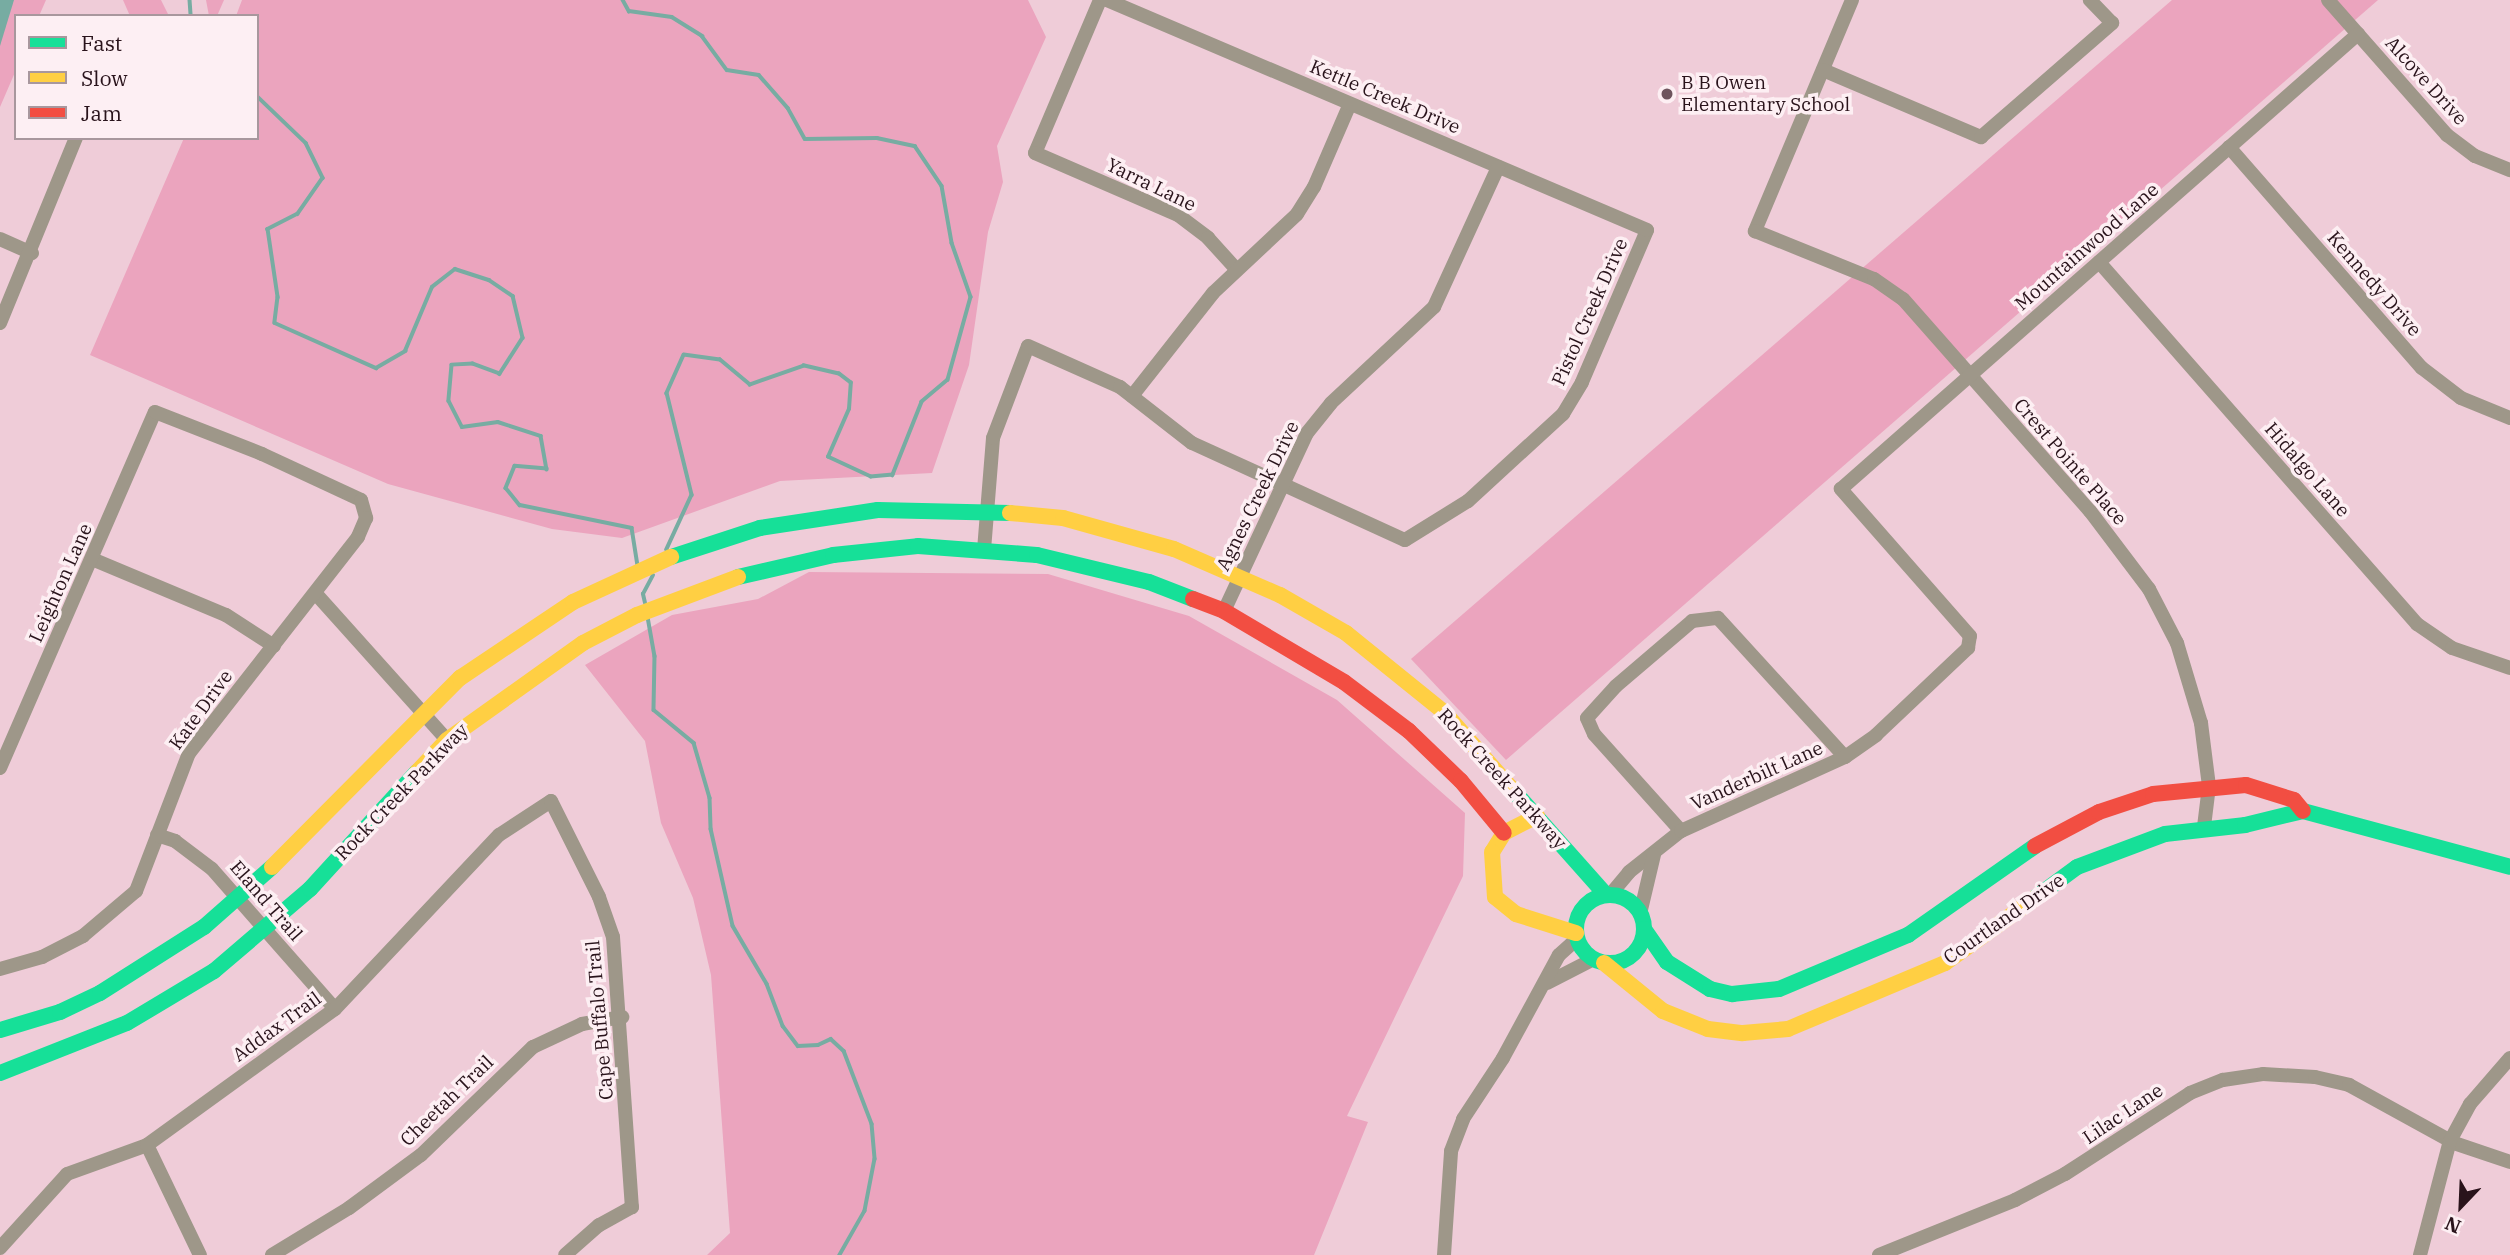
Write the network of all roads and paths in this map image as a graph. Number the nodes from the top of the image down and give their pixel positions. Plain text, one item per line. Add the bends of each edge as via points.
1 (1100, 0) edge
2 (1107, 0) edge
3 (1852, 0) edge
4 (2090, 0) edge
5 (2328, 0) edge
6 (2358, 34) junction
7 (1823, 70) junction
8 (1350, 104) junction
9 (75, 140) edge
10 (2229, 147) junction
11 (1499, 167) junction
12 (2510, 170) edge
13 (1647, 230) joint
14 (0, 239) edge
15 (32, 253) junction
16 (2098, 262) junction
17 (1237, 270) junction
18 (0, 323) edge
19 (1970, 376) junction
20 (1132, 396) junction
21 (155, 412) joint
22 (2510, 418) edge
23 (1282, 484) junction
24 (988, 511) junction
25 (984, 550) junction
26 (92, 559) junction
27 (1241, 577) junction
28 (317, 595) junction
29 (1224, 611) junction
30 (274, 646) junction
31 (1968, 648) joint
32 (2510, 668) edge
33 (425, 714) junction
34 (447, 740) junction
35 (1845, 757) junction
36 (1489, 760) junction
37 (0, 768) edge
38 (1461, 780) junction
39 (2208, 786) junction
40 (551, 801) joint
41 (2303, 811) junction
42 (1536, 816) junction
43 (2204, 827) junction
44 (1681, 831) junction
45 (1504, 833) junction
46 (157, 835) junction
47 (1654, 855) junction
48 (2510, 867) edge
49 (1608, 895) junction
50 (240, 899) junction
51 (1642, 921) junction
52 (265, 929) junction
53 (1576, 936) junction
54 (1599, 961) junction
55 (0, 969) edge
56 (1546, 983) junction
57 (335, 1009) junction
58 (622, 1017) junction
59 (0, 1030) edge
60 (2510, 1058) edge
61 (0, 1073) edge
62 (2450, 1141) junction
63 (147, 1144) junction
64 (2510, 1162) edge
65 (0, 1248) edge
66 (200, 1255) edge
67 (272, 1255) edge
68 (565, 1255) edge
69 (1444, 1255) edge
70 (1879, 1255) edge
71 (2420, 1255) edge

1 - 17 street, Yarra Lane via 1035,153 1178,215 1208,238
2 - 8 street, Kettle Creek Drive
3 - 7 street
4 - 7 street via 2112,23 1981,137
5 - 6 street, Alcove Drive
6 - 10 street, Mountainwood Lane
6 - 12 street, Alcove Drive via 2453,140 2477,157
7 - 19 street, Crest Pointe Place via 1755,232 1874,279 1903,299
8 - 11 street, Kettle Creek Drive
8 - 17 street via 1303,205
9 - 15 street
10 - 16 street, Mountainwood Lane
10 - 22 street, Kennedy Drive via 2422,368 2461,398
11 - 13 street, Kettle Creek Drive
11 - 23 street, Agnes Creek Drive via 1437,303 1417,327 1320,415
13 - 23 street, Pistol Creek Drive via 1582,382 1563,414 1468,501 1405,540
14 - 15 street
15 - 18 street
16 - 19 street, Mountainwood Lane
16 - 32 street, Hidalgo Lane via 2417,624 2456,650
17 - 20 street via 1205,301
19 - 31 street, Mountainwood Lane via 1841,489 1970,636
19 - 39 street, Crest Pointe Place via 2090,511 2149,589 2177,643 2201,723
20 - 23 street via 1187,440
20 - 24 street via 1101,377 1028,346 995,427
21 - 26 street, Leighton Lane
21 - 28 street, Kate Drive via 262,454 365,506 358,537
23 - 27 street, Agnes Creek Drive
24 - 25 street
24 - 27 street, Rock Creek Parkway via 1036,514 1098,526 1174,549
24 - 33 street, Rock Creek Parkway via 878,510 760,528 667,557 573,602 460,678
25 - 29 street, Rock Creek Parkway via 1080,562
25 - 34 street, Rock Creek Parkway via 918,546 833,555 756,570 637,615 583,643
26 - 30 street via 226,615
26 - 37 street, Leighton Lane
27 - 29 street, Agnes Creek Drive
27 - 36 street, Rock Creek Parkway via 1362,645 1444,712
28 - 30 street, Kate Drive
28 - 33 street
29 - 38 street, Rock Creek Parkway via 1344,682 1409,731
30 - 46 street, Kate Drive via 189,753
31 - 35 street, Vanderbilt Lane via 1876,735
33 - 34 street
33 - 50 street, Rock Creek Parkway
34 - 52 street, Rock Creek Parkway via 310,890
35 - 44 street, Vanderbilt Lane
35 - 44 street via 1718,618 1692,621 1616,686 1587,718 1594,734
36 - 38 street
36 - 42 street, Rock Creek Parkway
38 - 45 street, Rock Creek Parkway
39 - 41 street, Courtland Drive via 2246,785 2276,791
39 - 43 street, Crest Pointe Place
39 - 51 street, Courtland Drive via 2153,794 2058,832 1908,935 1779,989 1732,994 1710,989 1667,962
40 - 57 street, Addax Trail via 499,835
40 - 58 street, Cape Buffalo Trail via 608,916
41 - 43 street, Courtland Drive via 2245,825
41 - 48 street, Courtland Drive
42 - 45 street
42 - 49 street, Rock Creek Parkway
43 - 54 street, Courtland Drive via 2165,834 2077,867 1945,962 1788,1029 1743,1033 1708,1029 1662,1011
44 - 47 street, Vanderbilt Lane
45 - 53 street, Rock Creek Parkway via 1492,852 1495,897 1516,914
46 - 50 street, Eland Trail via 195,854
46 - 55 street, Kate Drive via 136,891 83,936 42,957
47 - 49 street, Vanderbilt Lane via 1629,872
47 - 51 street
49 - 51 street via 1627,900
49 - 53 street via 1580,912
50 - 52 street, Eland Trail
50 - 59 street, Rock Creek Parkway via 140,972 60,1012
51 - 54 street via 1635,952 1621,961
52 - 57 street, Eland Trail
52 - 61 street, Rock Creek Parkway via 214,971 127,1023
53 - 54 street
53 - 56 street via 1559,955
54 - 56 street
56 - 69 street via 1522,1016 1455,1140
57 - 63 street, Addax Trail
58 - 67 street, Cheetah Trail via 582,1024 534,1047 421,1155 349,1208
58 - 68 street, Cape Buffalo Trail via 632,1207 599,1225
60 - 62 street via 2470,1104
62 - 64 street, Lilac Lane
62 - 70 street, Lilac Lane via 2349,1085 2315,1077 2263,1074 2224,1080 2154,1113 2115,1143 2015,1200
62 - 71 street
63 - 65 street, Addax Trail via 67,1174
63 - 66 street

